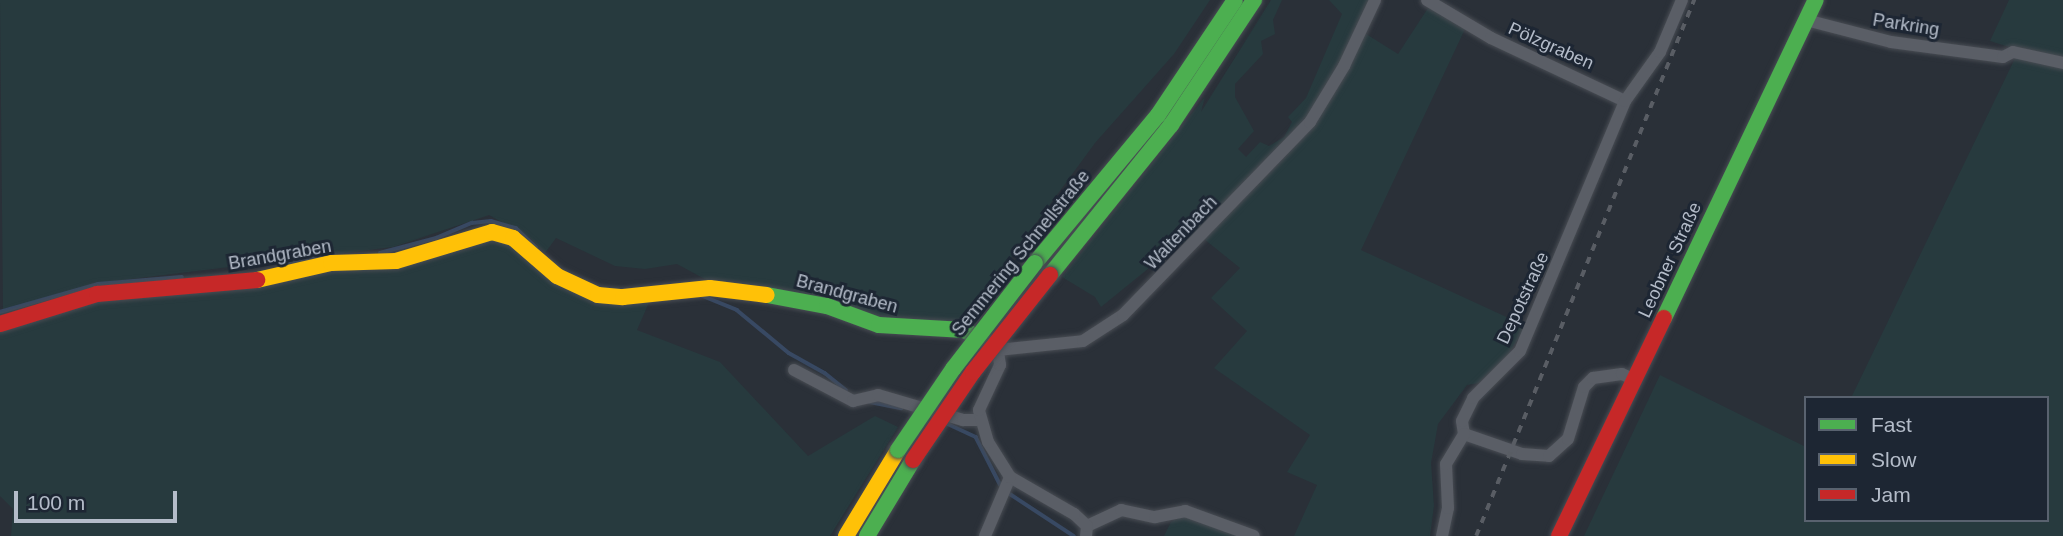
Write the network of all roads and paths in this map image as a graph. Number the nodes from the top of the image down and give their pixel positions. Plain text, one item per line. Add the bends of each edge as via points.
1 (1235, 0) edge
2 (1254, 0) edge
3 (1375, 0) edge
4 (1427, 0) edge
5 (1682, 0) edge
6 (1816, 0) edge
7 (1806, 20) junction
8 (2063, 63) edge
9 (1626, 101) junction
10 (0, 324) edge
11 (998, 350) junction
12 (794, 370) dead end
13 (1635, 380) junction
14 (978, 420) junction
15 (1464, 434) junction
16 (1010, 477) junction
17 (1086, 531) edge
18 (846, 536) edge
19 (867, 536) edge
20 (985, 536) edge
21 (1254, 536) edge
22 (1441, 536) edge
23 (1559, 536) edge

1 - 18 main road, Semmering Schnellstraße, bridge via 1158,115 953,369
2 - 19 main road, Semmering Schnellstraße, bridge via 1171,125 973,372
3 - 11 street, Waltenbach via 1344,66 1310,122 1123,315 1083,341
4 - 9 street, Pölzgraben via 1491,38
5 - 9 street, Depotstraße via 1660,52
6 - 7 main road, Leobner Straße
7 - 8 street, Parkring via 1891,42 2003,57 2013,52
7 - 13 main road, Leobner Straße
9 - 15 street, Depotstraße via 1520,351 1473,398 1462,421
10 - 11 main road, Brandgraben via 107,292 241,284 331,263 396,261 492,232 513,238 557,275 598,295 623,297 710,288 776,296 827,306 879,325 964,330
11 - 14 street via 1000,365 981,402
12 - 14 street via 853,401 878,395 962,420
13 - 15 street via 1622,374 1593,378 1584,387 1568,439 1549,456 1522,454
13 - 23 main road, Leobner Straße
14 - 16 street
15 - 22 street, Depotstraße via 1446,464 1448,508
16 - 17 street
16 - 20 street
17 - 21 street via 1121,510 1155,517 1185,511

